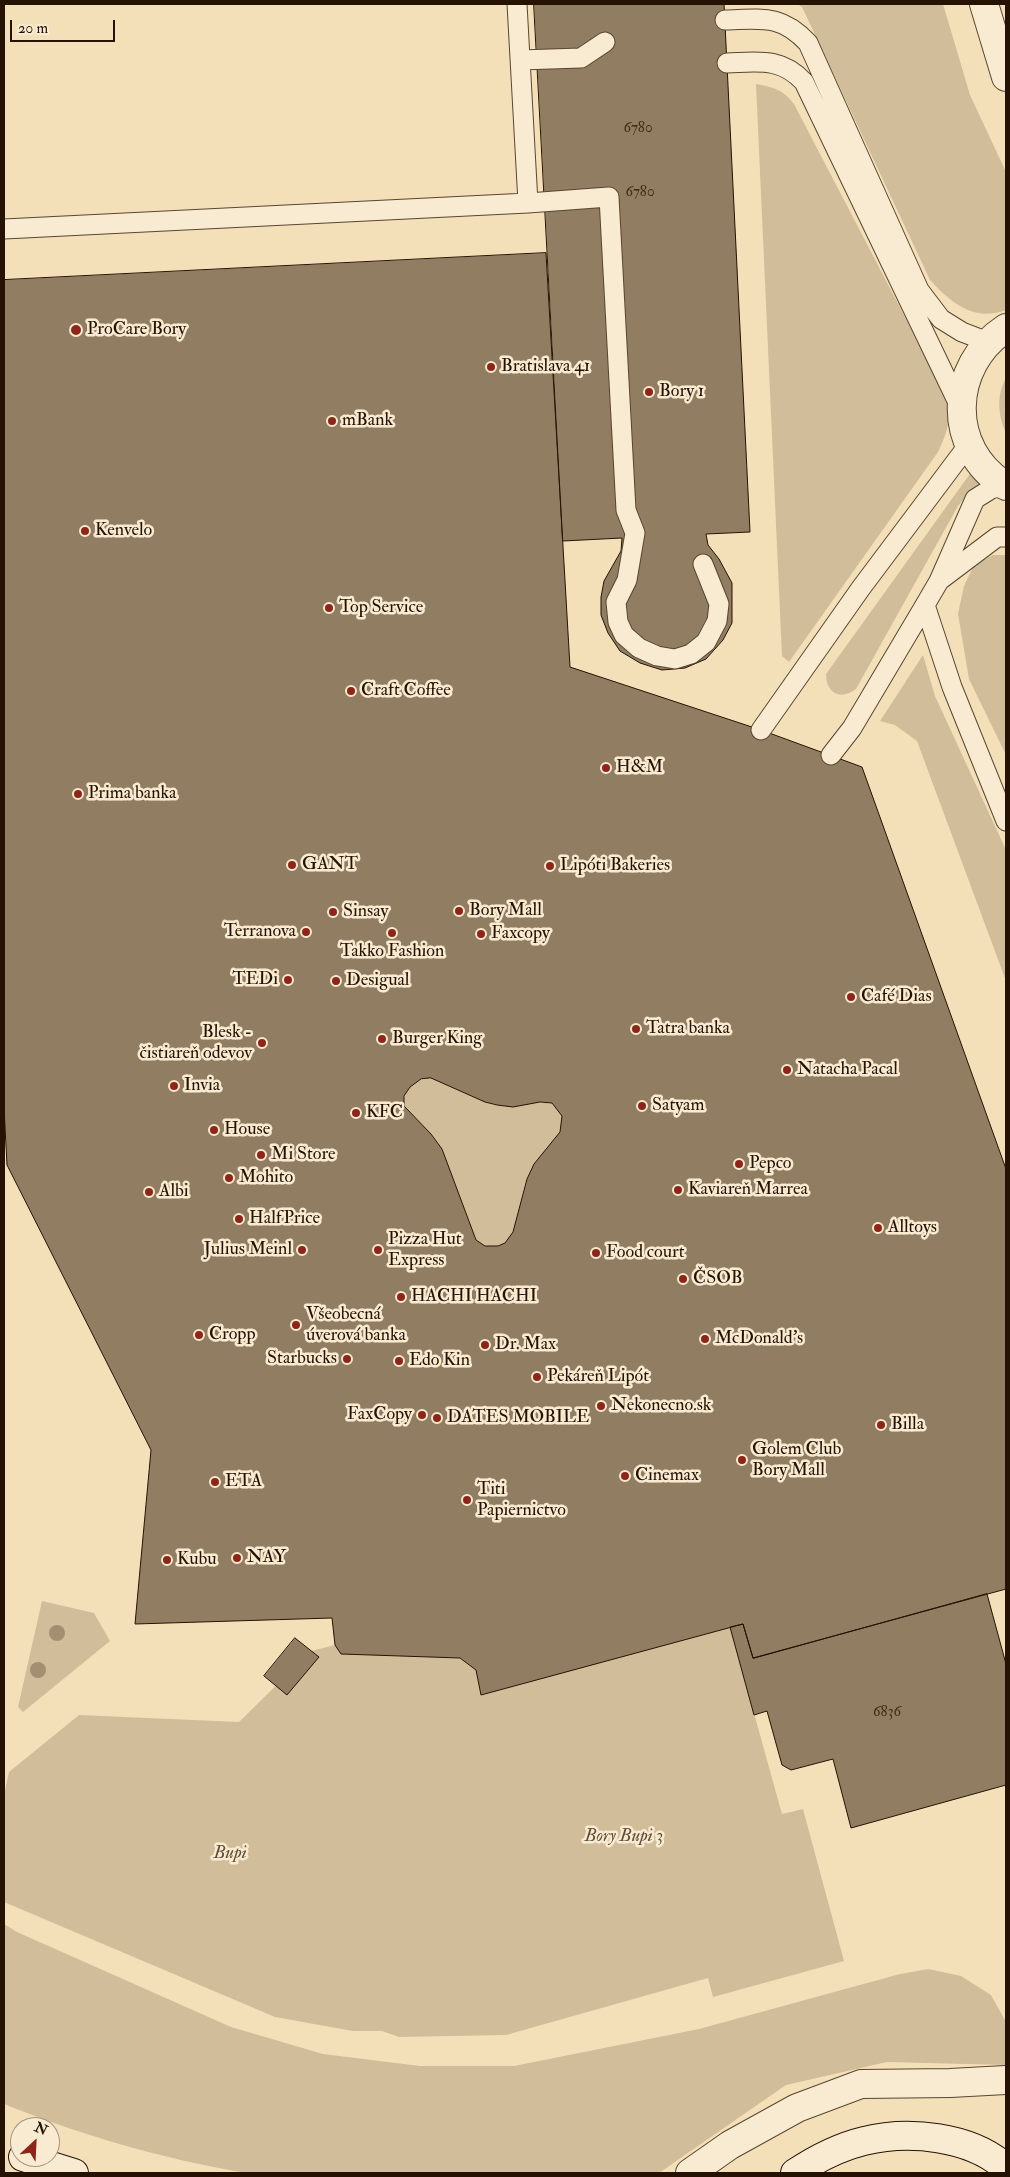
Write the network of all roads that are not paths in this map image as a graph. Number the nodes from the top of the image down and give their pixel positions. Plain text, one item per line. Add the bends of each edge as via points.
1 (517, 4) edge
2 (984, 4) edge
3 (725, 20) dead end
4 (604, 42) dead end
5 (520, 60) junction
6 (727, 63) dead end
7 (1006, 76) edge
8 (528, 203) junction
9 (4, 229) edge
10 (997, 335) edge
11 (961, 409) junction
12 (969, 444) junction
13 (1005, 485) edge
14 (1006, 537) edge
15 (703, 564) dead end
16 (939, 581) junction
17 (925, 605) junction
18 (761, 730) dead end
19 (831, 755) dead end
20 (1006, 821) edge
21 (1006, 2080) edge
22 (1004, 2164) edge
23 (55, 2167) edge
24 (74, 2173) edge
25 (690, 2173) edge
26 (795, 2173) edge

1 - 5 lane
2 - 7 street
3 - 10 lane via 784,22 808,43 919,290 941,319 962,332
4 - 5 lane via 581,58
5 - 8 lane
6 - 11 lane via 777,64 793,70 804,82
8 - 9 lane
8 - 15 lane via 609,197 626,510 635,533 627,580 616,602 618,622 624,636 651,654 675,659 691,654 706,642 716,621 719,604
10 - 11 street via 973,361 966,376
11 - 12 street
12 - 13 street via 982,465
12 - 18 lane via 861,588
13 - 16 lane via 976,499
14 - 16 lane via 998,537
16 - 17 lane
17 - 19 lane via 852,728
17 - 20 lane via 952,687
21 - 25 street via 860,2084 797,2108 730,2145
22 - 26 street via 963,2145 904,2136 845,2146
23 - 24 street

